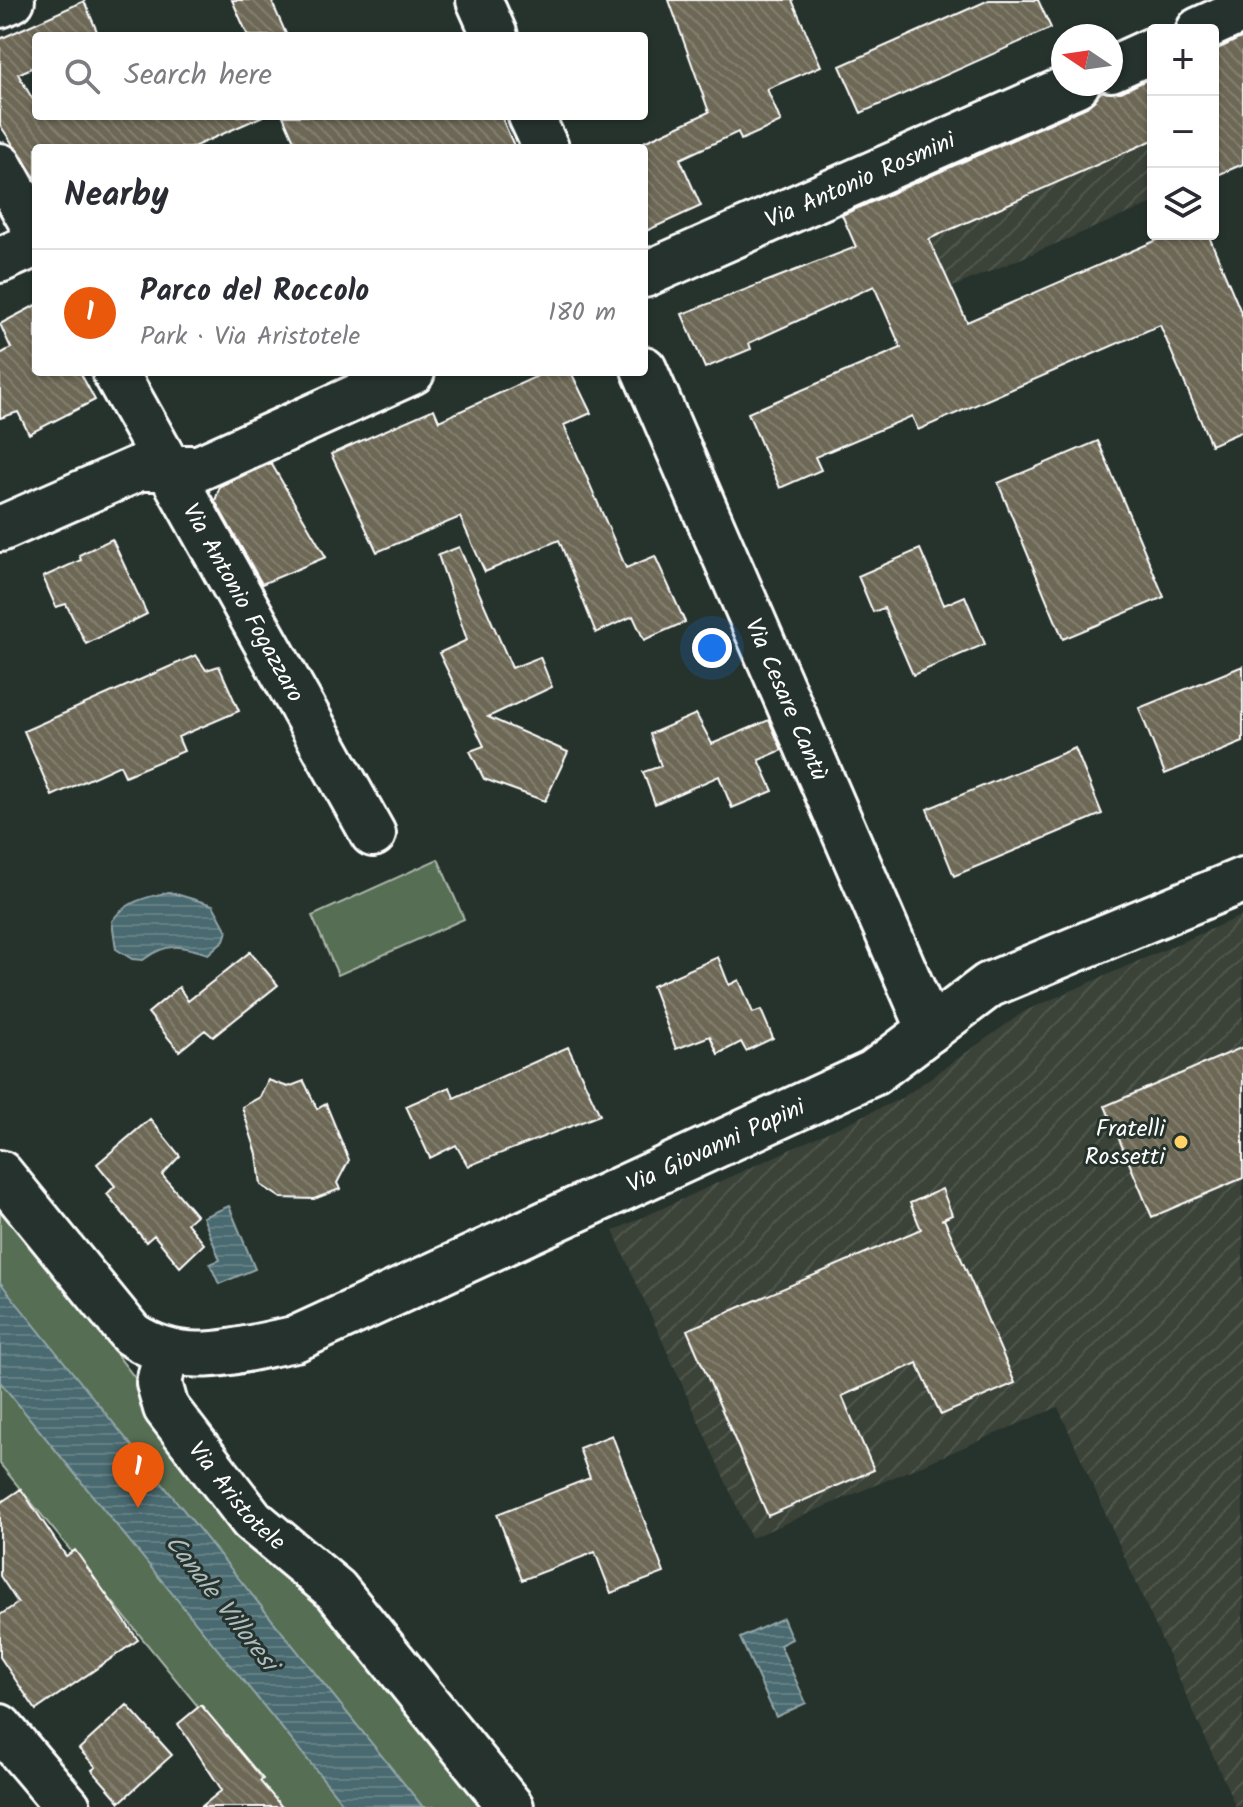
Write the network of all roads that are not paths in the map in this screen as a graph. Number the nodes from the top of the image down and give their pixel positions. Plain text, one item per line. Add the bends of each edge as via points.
1 (12, 0) edge
2 (479, 0) edge
3 (0, 5) edge
4 (1243, 10) edge
5 (1212, 24) edge
6 (493, 32) edge
7 (1147, 53) edge
8 (1123, 64) edge
9 (1051, 95) edge
10 (533, 120) edge
11 (544, 144) edge
12 (0, 166) edge
13 (32, 223) edge
14 (32, 246) edge
15 (0, 260) edge
16 (648, 273) edge
17 (117, 376) edge
18 (403, 376) edge
19 (647, 376) edge
20 (169, 468) junction
21 (0, 529) edge
22 (373, 834) dead end
23 (1243, 880) edge
24 (930, 1030) junction
25 (0, 1173) edge
26 (166, 1353) junction
27 (0, 1727) edge
28 (68, 1807) edge
29 (511, 1807) edge

1 - 3 street
2 - 6 street
4 - 5 street
7 - 8 street
9 - 16 street, Via Antonio Rosmini
10 - 11 street
12 - 13 street
14 - 15 street
17 - 20 street, Via Antonio Fogazzaro
18 - 20 street via 199,468
19 - 24 street, Via Cesare Cantù
20 - 21 street via 139,468
20 - 22 street, Via Antonio Fogazzaro
23 - 24 street, Via Giovanni Papini via 989,985
24 - 26 street, Via Giovanni Papini via 873,1073 295,1339 209,1355
25 - 26 street via 131,1334
26 - 29 street, Via Aristotele via 160,1395 185,1433 252,1520 336,1590
27 - 28 street

